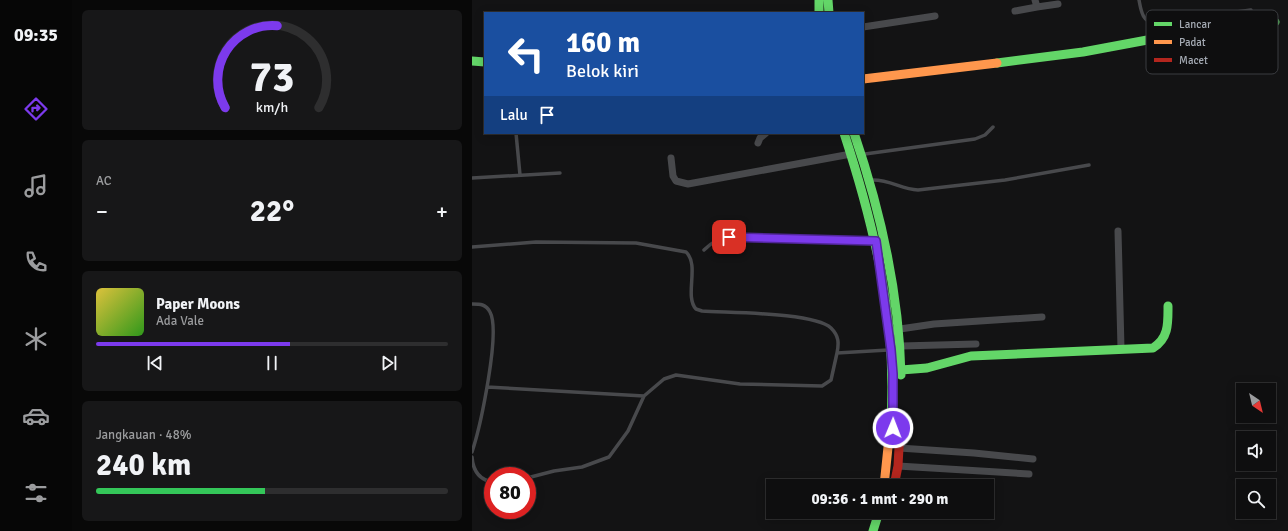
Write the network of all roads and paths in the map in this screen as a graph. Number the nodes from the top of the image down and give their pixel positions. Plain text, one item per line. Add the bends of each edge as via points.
1 (819, 0) edge
2 (828, 0) edge
3 (1138, 0) edge
4 (1036, 4) edge
5 (1058, 4) dead end
6 (1015, 11) dead end
7 (819, 12) edge
8 (829, 12) edge
9 (935, 16) dead end
10 (1146, 18) edge
11 (864, 27) edge
12 (1146, 40) edge
13 (472, 61) edge
14 (484, 62) edge
15 (864, 79) edge
16 (993, 127) dead end
17 (516, 134) edge
18 (765, 134) edge
19 (844, 134) edge
20 (854, 134) edge
21 (758, 143) dead end
22 (851, 154) junction
23 (862, 154) junction
24 (671, 158) dead end
25 (1089, 165) dead end
26 (560, 173) dead end
27 (520, 175) junction
28 (472, 178) edge
29 (870, 180) junction
30 (1118, 231) dead end
31 (876, 241) junction
32 (472, 247) edge
33 (704, 250) dead end
34 (472, 304) edge
35 (1168, 306) dead end
36 (1042, 317) dead end
37 (900, 329) junction
38 (976, 344) dead end
39 (901, 346) junction
40 (1121, 348) junction
41 (891, 350) junction
42 (838, 353) junction
43 (901, 370) junction
44 (487, 387) junction
45 (644, 396) junction
46 (899, 448) junction
47 (472, 452) edge
48 (472, 457) edge
49 (1033, 459) dead end
50 (898, 466) junction
51 (1029, 474) dead end
52 (536, 476) edge
53 (484, 478) edge
54 (885, 479) edge
55 (895, 479) edge
56 (877, 519) edge
57 (885, 519) edge
58 (873, 531) edge
59 (882, 531) edge

1 - 7 main road
2 - 8 main road
3 - 10 lane
4 - 5 street
4 - 6 street
9 - 11 street
12 - 15 main road via 1083,52
13 - 14 main road
16 - 23 lane via 985,135 975,139
17 - 27 lane
18 - 21 street
19 - 22 main road
20 - 23 main road
22 - 24 street via 688,184 676,181 672,176
22 - 31 main road
23 - 29 main road
25 - 29 lane via 1005,180 918,190 910,190 885,180
26 - 27 lane
27 - 28 lane
29 - 37 main road via 895,284
30 - 40 street
31 - 33 lane via 729,237 717,240
31 - 41 main road
32 - 42 lane via 536,242 636,243 686,252 692,259 692,302 696,309 790,316 822,322 836,334 839,341
34 - 44 lane via 481,304 492,316
35 - 40 main road via 1167,333 1161,343 1153,348
36 - 37 street via 934,324
37 - 39 main road
38 - 39 street
39 - 43 main road
40 - 43 main road via 971,356 927,368
41 - 42 lane
41 - 54 main road via 893,428
42 - 45 lane via 831,380 822,386 740,384 676,376 664,379
43 - 46 main road
44 - 45 lane
44 - 47 lane via 478,435
45 - 52 lane via 628,431 609,457 582,467
46 - 49 street
46 - 50 main road
48 - 53 lane via 473,468
50 - 51 street
50 - 55 main road
56 - 58 main road
57 - 59 main road

